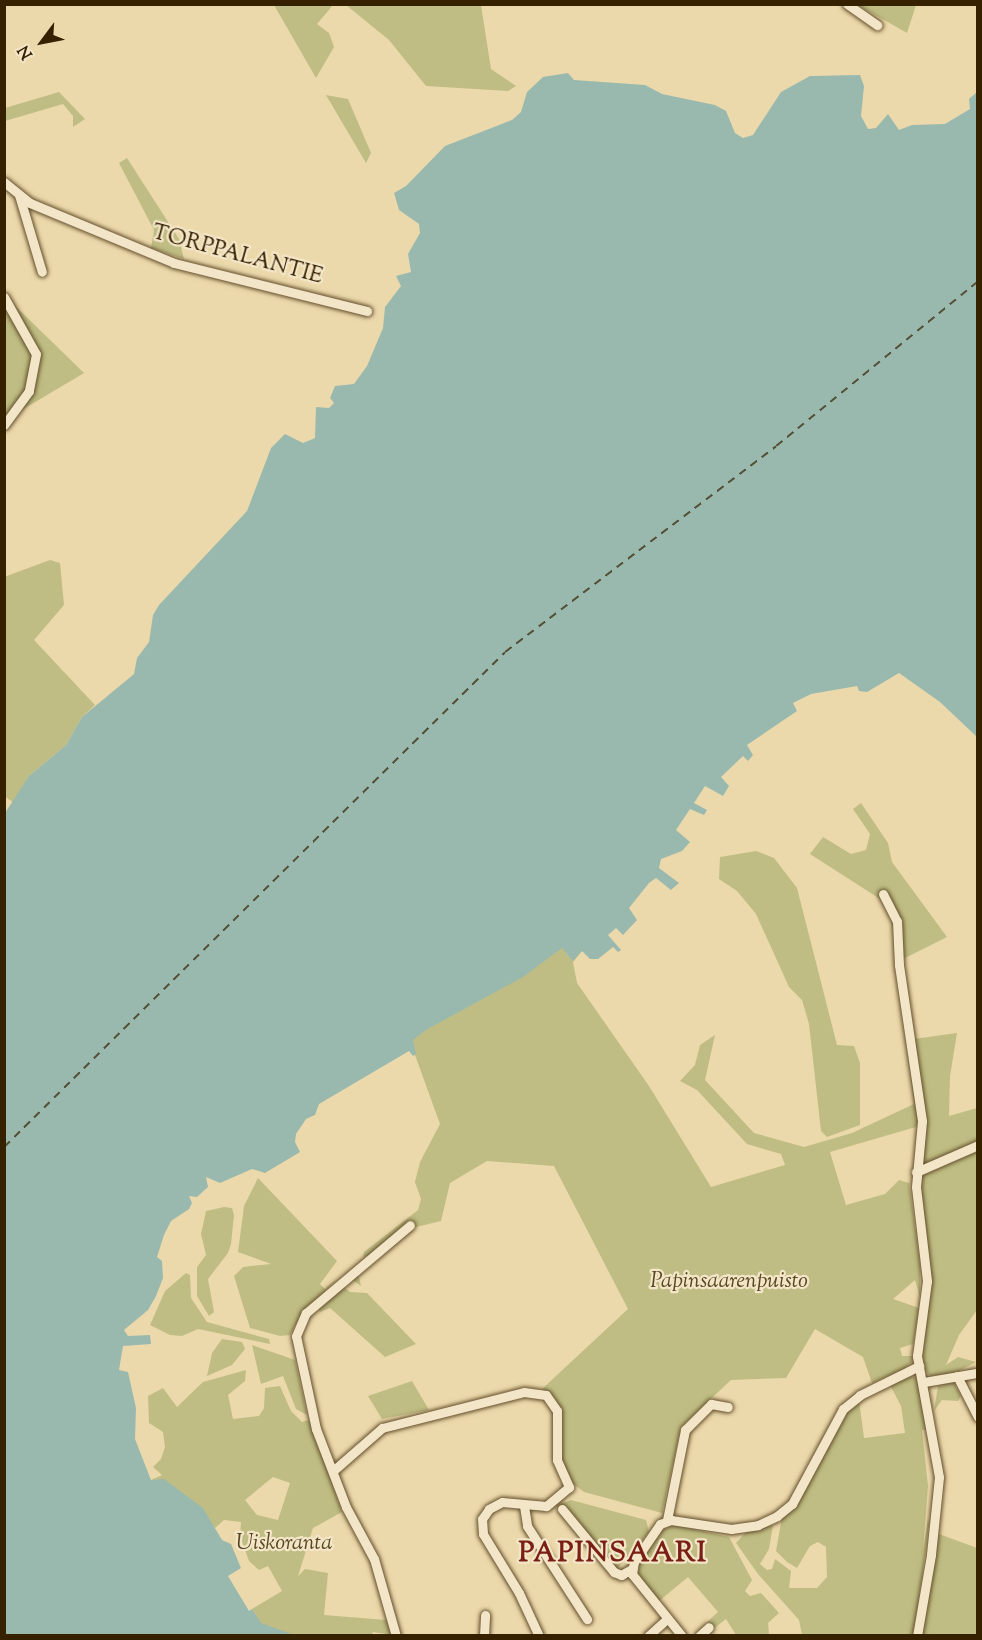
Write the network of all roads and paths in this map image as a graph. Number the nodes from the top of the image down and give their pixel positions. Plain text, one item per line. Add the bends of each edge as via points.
1 (847, 4) edge
2 (877, 25) dead end
3 (4, 182) edge
4 (19, 195) junction
5 (42, 272) dead end
6 (4, 297) edge
7 (367, 310) dead end
8 (4, 425) edge
9 (883, 894) dead end
10 (978, 1145) edge
11 (916, 1172) junction
12 (410, 1225) dead end
13 (919, 1366) junction
14 (976, 1373) edge
15 (957, 1376) junction
16 (924, 1382) junction
17 (728, 1407) dead end
18 (978, 1417) edge
19 (334, 1470) junction
20 (524, 1506) junction
21 (562, 1509) dead end
22 (663, 1522) junction
23 (632, 1569) junction
24 (485, 1615) dead end
25 (667, 1618) junction
26 (587, 1620) dead end
27 (709, 1627) dead end
28 (396, 1635) edge
29 (484, 1635) edge
30 (539, 1635) edge
31 (648, 1635) edge
32 (682, 1635) edge
33 (699, 1635) edge
34 (917, 1635) edge

1 - 2 street
3 - 4 street, TORPPALANTIE
4 - 5 street
4 - 7 street, TORPPALANTIE via 174,263
6 - 8 street via 36,354 29,392
9 - 11 street via 896,917 899,965 922,1113
10 - 11 street
11 - 13 street via 927,1281 917,1336
12 - 19 street via 313,1307 296,1329 308,1397
13 - 16 street
13 - 22 street via 860,1395 843,1409 792,1504 777,1516 758,1525 731,1529
14 - 15 street
15 - 16 street
15 - 18 street
16 - 34 street via 939,1477
17 - 22 street via 711,1404 685,1430
19 - 20 street via 382,1428 534,1391 546,1395 557,1411 557,1460 569,1487 546,1506
19 - 28 street via 346,1507 374,1559
20 - 26 street via 527,1526
20 - 30 street via 506,1502 494,1505 485,1513 482,1527
21 - 23 street via 614,1572 621,1575
22 - 23 street
23 - 25 street via 635,1581
24 - 29 street
25 - 31 street
25 - 32 street
27 - 33 street

